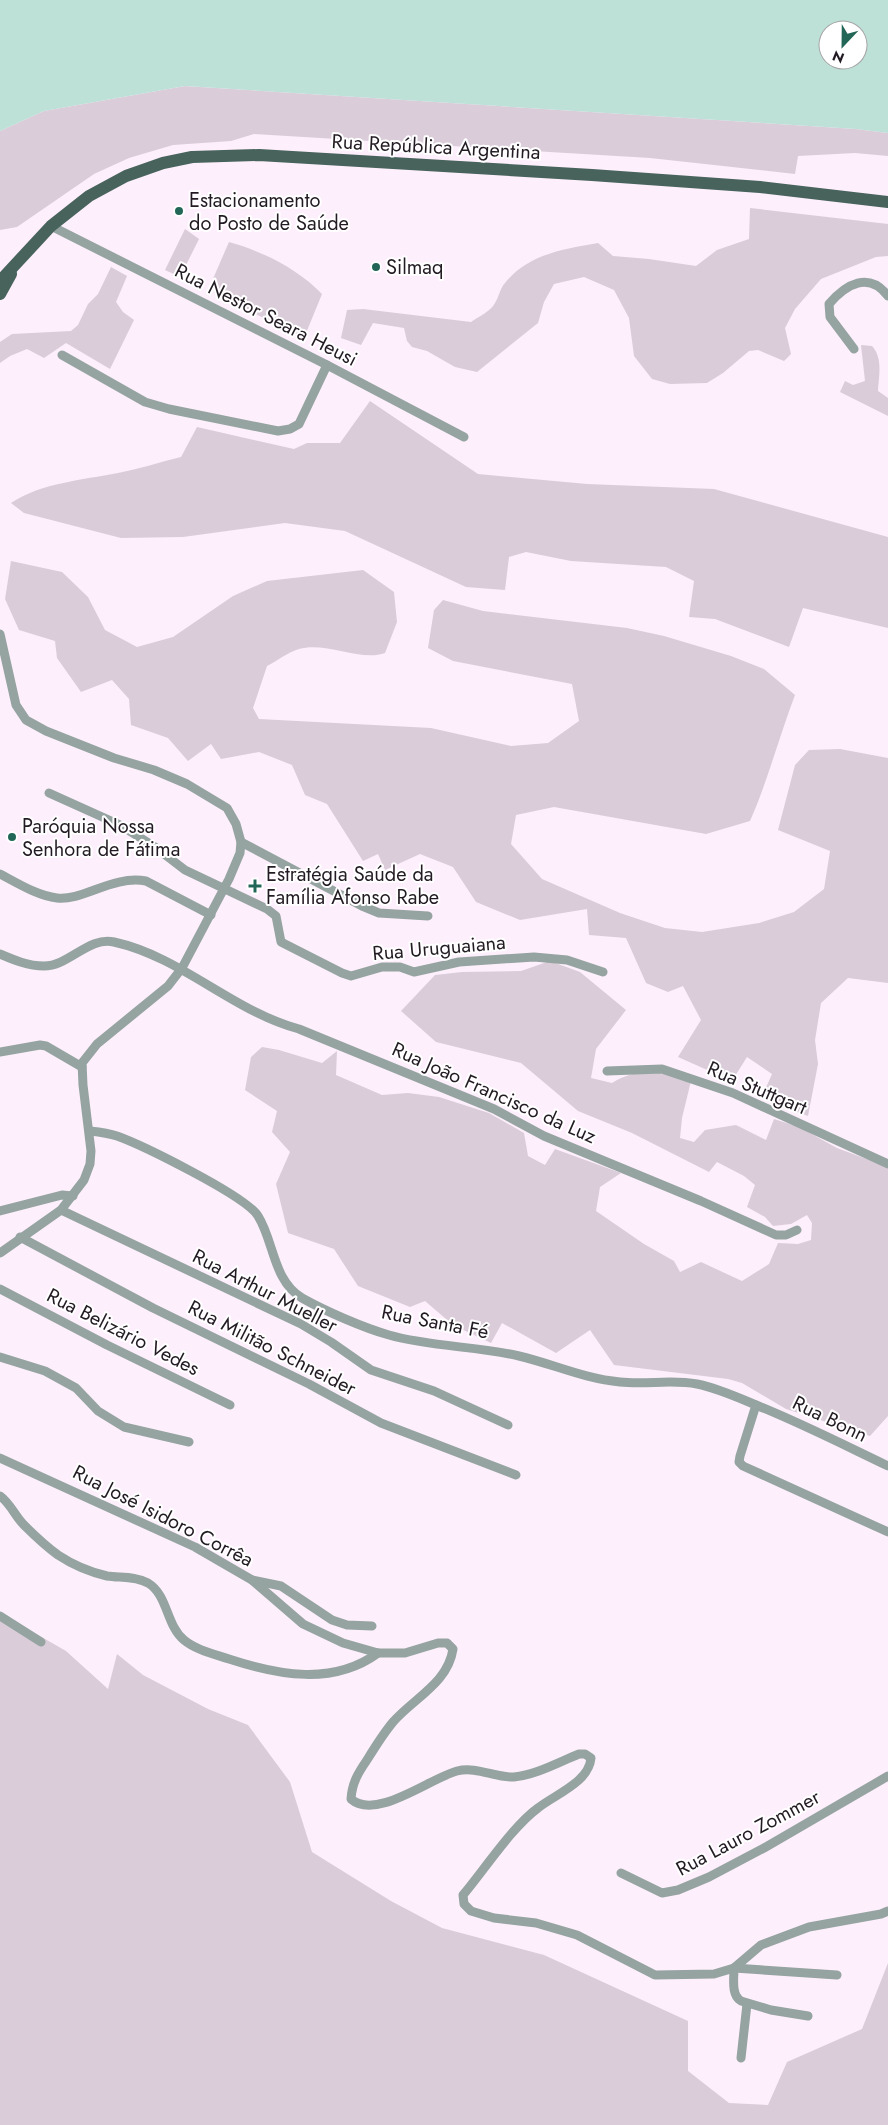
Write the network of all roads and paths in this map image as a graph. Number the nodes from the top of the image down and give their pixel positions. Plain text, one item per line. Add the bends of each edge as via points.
1 (888, 202) edge
2 (51, 226) junction
3 (16, 265) junction
4 (0, 280) edge
5 (0, 294) edge
6 (888, 296) edge
7 (854, 349) dead end
8 (62, 355) dead end
9 (326, 365) junction
10 (464, 437) dead end
11 (0, 634) edge
12 (50, 794) dead end
13 (241, 842) junction
14 (0, 874) edge
15 (224, 889) junction
16 (211, 914) junction
17 (428, 916) dead end
18 (0, 954) edge
19 (182, 968) junction
20 (603, 972) dead end
21 (0, 1052) edge
22 (82, 1067) junction
23 (607, 1070) dead end
24 (90, 1131) junction
25 (888, 1164) edge
26 (73, 1196) junction
27 (0, 1210) edge
28 (61, 1210) junction
29 (798, 1230) dead end
30 (20, 1238) junction
31 (0, 1253) edge
32 (0, 1289) edge
33 (0, 1358) edge
34 (756, 1404) junction
35 (230, 1405) dead end
36 (508, 1425) dead end
37 (189, 1442) dead end
38 (0, 1458) edge
39 (888, 1466) edge
40 (516, 1476) dead end
41 (0, 1496) edge
42 (888, 1532) edge
43 (252, 1580) junction
44 (0, 1616) edge
45 (372, 1626) dead end
46 (41, 1642) dead end
47 (378, 1653) junction
48 (888, 1776) edge
49 (621, 1873) dead end
50 (888, 1911) edge
51 (734, 1968) junction
52 (836, 1975) dead end
53 (747, 2004) junction
54 (808, 2016) dead end
55 (741, 2058) dead end

1 - 2 main road, Rua República Argentina via 760,187 608,176 220,155 163,164 126,176 83,200
2 - 3 main road, Rua República Argentina
2 - 9 street, Rua Nestor Seara Heusi
3 - 4 main road, Rua República Argentina
3 - 5 main road, Rua República Argentina
6 - 7 street via 881,287 868,281 839,292 829,304 830,317
8 - 9 street via 145,402 278,431 299,424
9 - 10 street, Rua Nestor Seara Heusi
11 - 13 street via 16,705 26,720 46,731 187,784 226,808 236,824
12 - 15 street via 120,825 185,870
13 - 15 street via 240,853
13 - 17 street via 379,913
14 - 16 street via 58,898 109,884 146,880
15 - 16 street
15 - 20 street, Rua Uruguaiana via 276,916 281,942 351,976 382,967 400,967 414,972 459,962 534,957 567,960
16 - 19 street
18 - 19 street, Rua João Francisco da Luz via 27,964 46,966 61,962 99,942 111,941
19 - 22 street via 168,986 97,1044 86,1056
19 - 29 street, Rua João Francisco da Luz via 232,1001 275,1022 494,1109 544,1136 701,1200 776,1235
21 - 22 street via 46,1046
22 - 24 street
23 - 25 street, Rua Stuttgart via 662,1070 733,1094
24 - 26 street via 90,1164
24 - 34 street, Rua Santa Fé via 118,1136 246,1203 257,1213 264,1227 284,1280 300,1297 360,1324 390,1335 519,1356 618,1382 698,1384
26 - 27 street via 62,1195
26 - 28 street
28 - 30 street
28 - 36 street, Rua Arthur Mueller via 301,1324 371,1370 434,1391
30 - 31 street
30 - 40 street, Rua Militão Schneider via 381,1422
32 - 35 street, Rua Belizário Vedes
33 - 37 street via 45,1371 76,1388 98,1411 124,1427
34 - 39 street, Rua Bonn
34 - 42 street via 740,1456 739,1462 743,1466
38 - 43 street, Rua José Isidoro Corrêa via 195,1547
41 - 47 street via 24,1524 58,1555 89,1571 148,1583 156,1590 176,1632 206,1652 297,1676 336,1672 366,1662
43 - 45 street via 281,1586 332,1620 346,1625
43 - 47 street, Rua José Isidoro Corrêa via 303,1624 343,1643
44 - 46 street
47 - 51 street, Rua José Isidoro Corrêa via 405,1652 438,1643 447,1643 453,1649 451,1662 440,1679 394,1721 372,1750 352,1788 351,1799 356,1803 367,1806 395,1799 458,1770 481,1770 512,1777 579,1754 591,1758 591,1767 581,1779 529,1815 463,1895 464,1904 472,1911 494,1918 536,1922 577,1935 655,1975 714,1974
48 - 49 street, Rua Lauro Zommer via 764,1848 678,1890 662,1893
50 - 51 street, Rua José Isidoro Corrêa via 809,1927 761,1945
51 - 52 street
51 - 53 street via 737,1998
53 - 54 street
53 - 55 street

